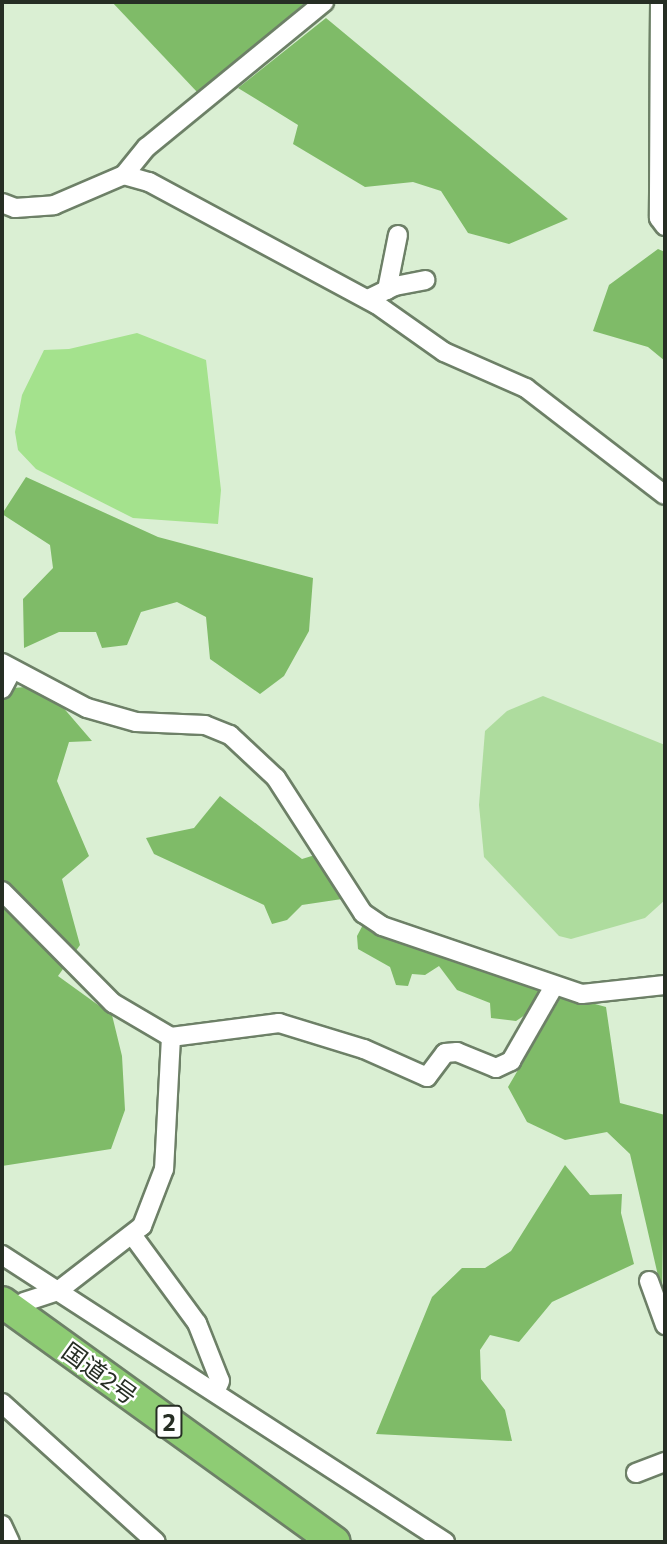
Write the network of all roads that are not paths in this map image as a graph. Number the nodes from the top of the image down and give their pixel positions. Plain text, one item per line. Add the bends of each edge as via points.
1 (324, 2) edge
2 (660, 2) edge
3 (124, 175) junction
4 (2, 203) edge
5 (665, 226) edge
6 (398, 234) dead end
7 (425, 280) dead end
8 (387, 290) junction
9 (368, 299) junction
10 (665, 495) edge
11 (7, 667) edge
12 (2, 689) edge
13 (2, 891) edge
14 (665, 985) edge
15 (553, 988) junction
16 (171, 1037) junction
17 (133, 1236) junction
18 (2, 1255) edge
19 (649, 1281) dead end
20 (58, 1291) junction
21 (13, 1302) edge
22 (665, 1325) edge
23 (216, 1390) junction
24 (2, 1403) edge
25 (665, 1462) edge
26 (235, 1470) junction
27 (636, 1473) dead end
28 (2, 1525) edge
29 (10, 1542) edge
30 (156, 1542) edge
31 (304, 1542) edge
32 (335, 1542) edge
33 (348, 1542) edge
34 (445, 1542) edge

1 - 3 street via 147,147
2 - 5 street via 659,218
3 - 4 street via 54,205 15,208
3 - 9 street via 149,182
6 - 8 street
7 - 8 street
8 - 9 street
9 - 10 street via 444,352 526,387
11 - 12 street
11 - 15 street via 87,708 136,722 205,725 230,735 276,778 363,913 416,941
13 - 16 street via 113,1003
14 - 15 street via 582,994
15 - 16 street via 510,1061 496,1068 457,1052 445,1053 427,1077 364,1049 279,1023
16 - 17 street via 164,1169 156,1196
17 - 20 street
17 - 23 street via 197,1322 220,1381
18 - 20 street
19 - 22 street
20 - 21 street
20 - 23 street
21 - 26 highway, 国道2号 / 2
23 - 34 street
24 - 30 street
25 - 27 street
26 - 31 highway
26 - 32 highway, 国道2号 / 2
26 - 33 highway
28 - 29 street

